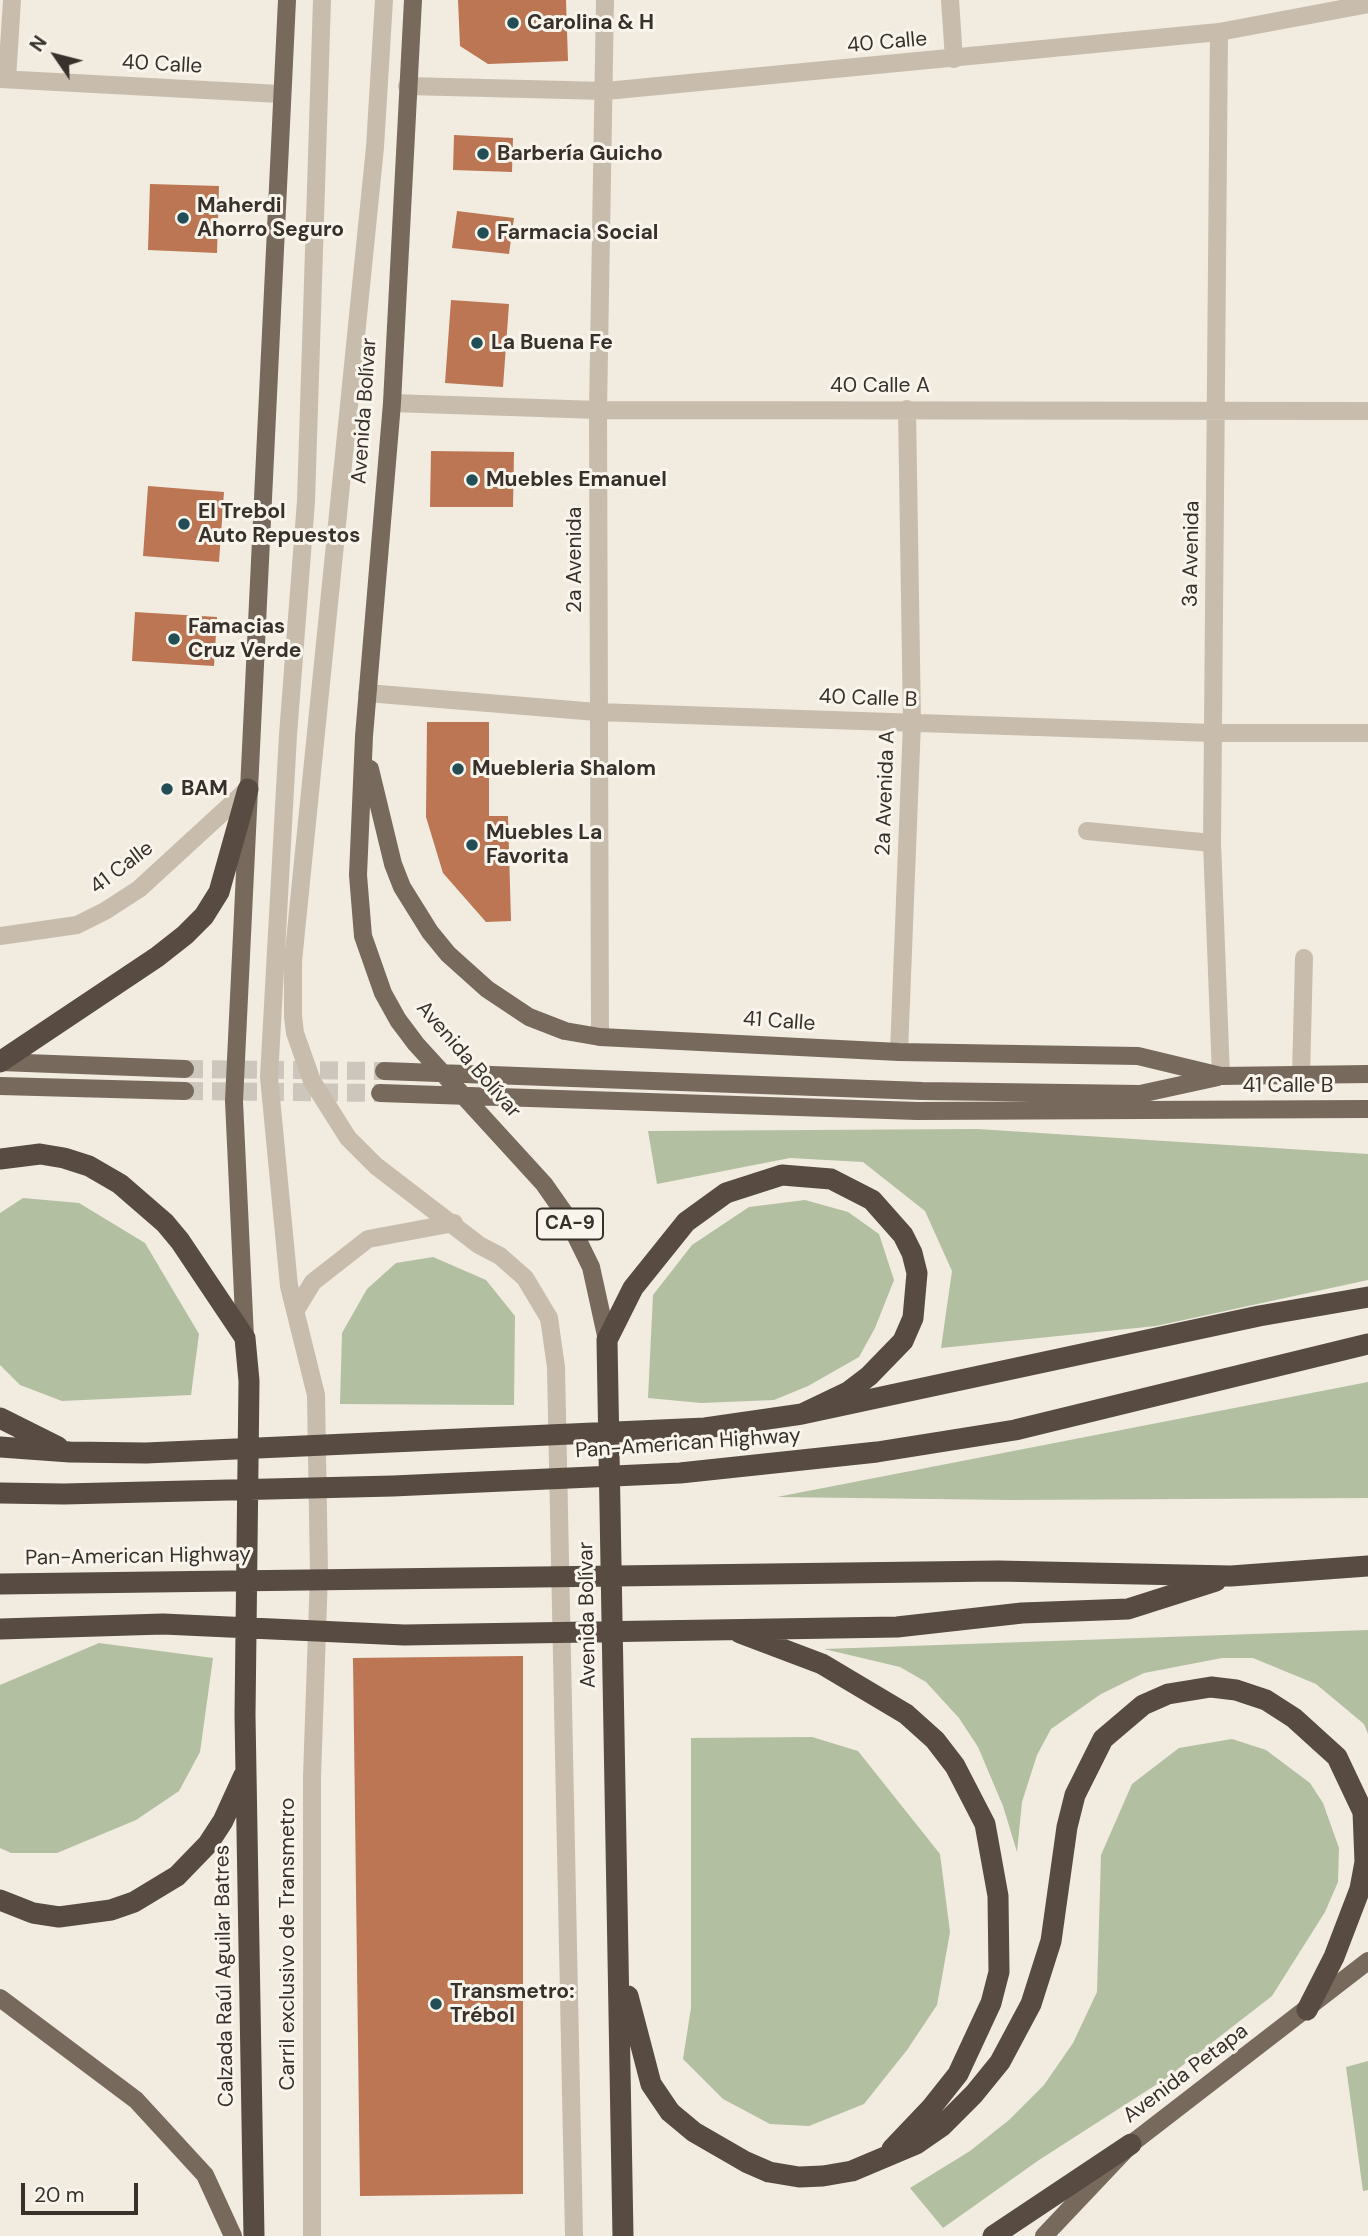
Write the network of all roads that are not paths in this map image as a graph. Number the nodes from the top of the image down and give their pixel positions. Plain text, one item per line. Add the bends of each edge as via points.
1 (12, 0) edge
2 (287, 0) edge
3 (322, 0) edge
4 (384, 0) edge
5 (413, 0) edge
6 (605, 0) edge
7 (950, 0) edge
8 (1347, 4) edge
9 (1368, 4) edge
10 (1219, 32) junction
11 (954, 60) junction
12 (3, 79) edge
13 (407, 86) junction
14 (606, 91) junction
15 (280, 94) junction
16 (392, 403) junction
17 (907, 409) junction
18 (1216, 409) junction
19 (598, 410) junction
20 (1368, 411) edge
21 (367, 693) junction
22 (597, 712) junction
23 (912, 723) junction
24 (1212, 733) junction
25 (1368, 733) edge
26 (364, 736) junction
27 (248, 789) junction
28 (1087, 831) dead end
29 (1212, 843) junction
30 (0, 936) edge
31 (1304, 958) dead end
32 (600, 1037) junction
33 (898, 1052) junction
34 (0, 1062) edge
35 (185, 1069) tunnel mouth
36 (384, 1071) tunnel mouth
37 (1368, 1074) edge
38 (1221, 1076) junction
39 (1301, 1076) junction
40 (0, 1086) edge
41 (186, 1091) tunnel mouth
42 (380, 1093) tunnel mouth
43 (1368, 1109) edge
44 (0, 1159) edge
45 (454, 1223) junction
46 (1368, 1297) edge
47 (297, 1308) junction
48 (245, 1338) junction
49 (607, 1340) junction
50 (1368, 1344) edge
51 (802, 1414) junction
52 (0, 1418) edge
53 (0, 1447) edge
54 (70, 1452) junction
55 (0, 1493) edge
56 (1368, 1566) edge
57 (1231, 1576) junction
58 (0, 1584) edge
59 (34, 1627) junction
60 (729, 1628) junction
61 (0, 1629) edge
62 (0, 1640) edge
63 (247, 1770) junction
64 (0, 1900) edge
65 (1368, 1961) edge
66 (619, 1964) junction
67 (0, 1998) edge
68 (1307, 2010) junction
69 (1131, 2144) junction
70 (883, 2158) junction
71 (1009, 2228) edge
72 (233, 2236) edge
73 (254, 2236) edge
74 (312, 2236) edge
75 (575, 2236) edge
76 (624, 2236) edge
77 (993, 2236) edge
78 (1044, 2236) edge

1 - 12 street
2 - 15 main road
3 - 47 street, Carril exclusivo de Transmetro via 306,501 269,1077 289,1286
4 - 45 street via 375,147 293,961 293,1016 312,1081 348,1138 376,1166
5 - 13 main road, Avenida Bolívar / CA-9
6 - 14 street, 2a Avenida
7 - 11 street
8 - 9 street, 40 Calle
8 - 10 street, 40 Calle
10 - 11 street, 40 Calle
10 - 18 street, 3a Avenida
11 - 14 street, 40 Calle
12 - 15 street, 40 Calle
13 - 14 street, 40 Calle
13 - 16 main road, Avenida Bolívar / CA-9
14 - 19 street, 2a Avenida
15 - 27 main road
16 - 19 street, 40 Calle A
16 - 21 main road, Avenida Bolívar / CA-9
17 - 18 street, 40 Calle A
17 - 19 street, 40 Calle A
17 - 23 street, 2a Avenida A
18 - 20 street, 40 Calle A
18 - 24 street, 3a Avenida
19 - 22 street, 2a Avenida
21 - 22 street, 40 Calle B
21 - 26 main road, Avenida Bolívar / CA-9
22 - 23 street, 40 Calle B
22 - 32 street, 2a Avenida
23 - 24 street, 40 Calle B
23 - 33 street, 2a Avenida A
24 - 25 street, 40 Calle B
24 - 29 street, 3a Avenida
26 - 32 main road, 41 Calle via 393,864 430,932 469,974 529,1017 565,1031
26 - 49 main road, Avenida Bolívar / CA-9 via 358,875 363,936 383,993 416,1044 544,1184 580,1241 600,1297
27 - 30 street, 41 Calle via 139,889 106,911 77,925
27 - 34 highway via 219,891 204,916 166,950
27 - 48 main road via 234,1101
28 - 29 street
29 - 38 street, 3a Avenida
31 - 39 street
32 - 33 main road, 41 Calle
33 - 38 main road, 41 Calle via 1138,1056
34 - 35 main road
36 - 38 main road via 922,1091 1140,1094
37 - 39 main road, 41 Calle
38 - 39 main road, 41 Calle
40 - 41 main road
42 - 43 main road, 41 Calle B via 917,1111
44 - 48 highway via 40,1154 64,1158 121,1184 180,1241
45 - 47 street via 368,1239 313,1282
45 - 75 street via 524,1278 549,1318 556,1367
46 - 51 highway
47 - 74 street, Carril exclusivo de Transmetro via 316,1395 319,1573 310,2022
48 - 63 highway, Calzada Raúl Aguilar Batres via 249,1381
49 - 51 highway via 649,1266 705,1206 726,1193 782,1175 831,1179 872,1200 903,1235 912,1254 917,1294 903,1341 887,1360 848,1392
49 - 66 highway, Avenida Bolívar
50 - 55 highway, Pan-American Highway via 1016,1430 877,1452 680,1473 393,1486
51 - 54 highway via 705,1428
52 - 54 highway
53 - 54 highway
56 - 57 highway, Pan-American Highway
57 - 58 highway, Pan-American Highway via 998,1571
57 - 60 highway via 1128,1609 897,1627
59 - 60 highway via 163,1624 404,1635
59 - 61 highway
59 - 62 highway
60 - 70 highway via 822,1664 906,1714 955,1766 985,1824 1000,1933 999,1972 991,2003 958,2074
63 - 64 highway via 208,1844 156,1891 111,1910 82,1916 33,1913
63 - 73 highway, Calzada Raúl Aguilar Batres
65 - 68 main road, Avenida Petapa
66 - 70 highway via 651,2084 670,2112 694,2132 769,2172 799,2177 852,2171
66 - 76 highway
67 - 72 main road via 136,2100 205,2175
68 - 69 main road, Avenida Petapa
68 - 70 highway via 1360,1889 1366,1835 1357,1795 1337,1757 1266,1700 1212,1687 1168,1694 1143,1705 1103,1739 1084,1774 1067,1826 1057,1914 1044,1969 1000,2062 942,2126
69 - 71 highway
69 - 78 main road, Avenida Petapa
71 - 77 highway

